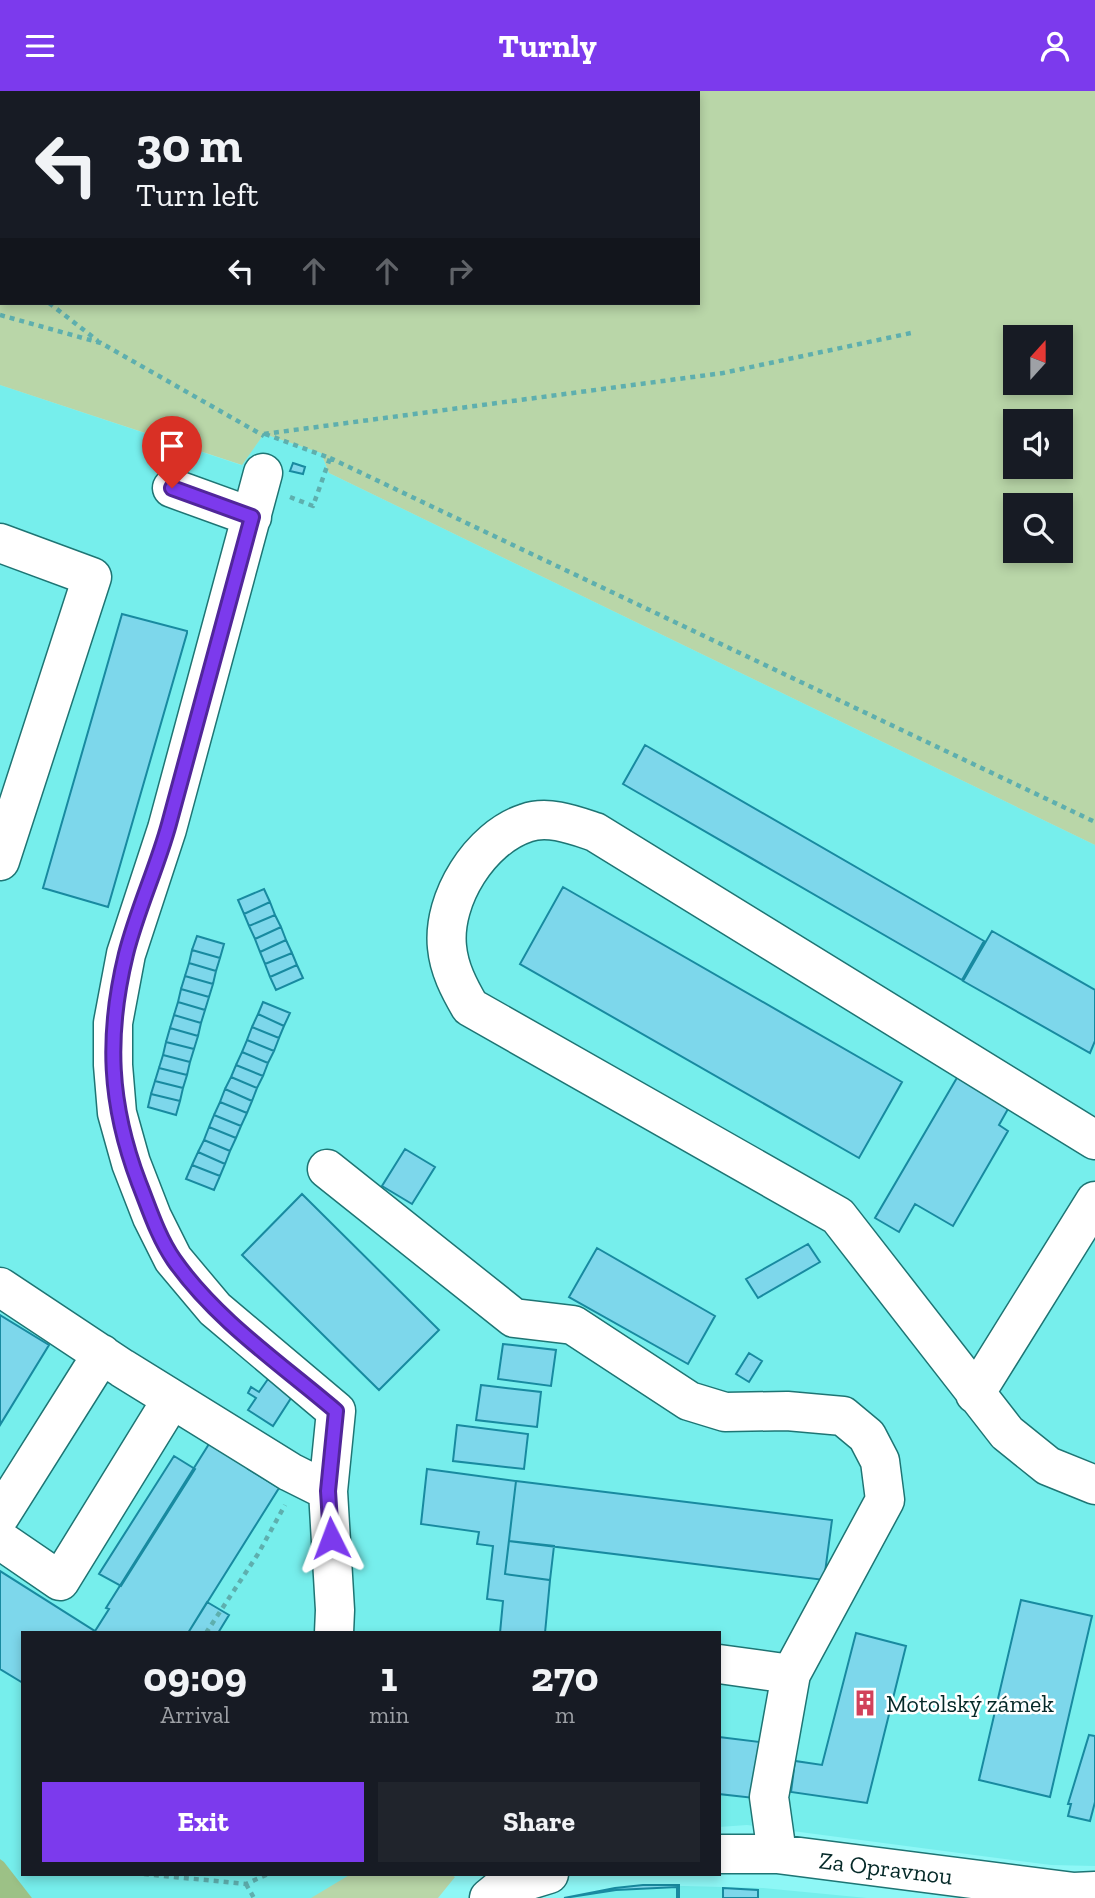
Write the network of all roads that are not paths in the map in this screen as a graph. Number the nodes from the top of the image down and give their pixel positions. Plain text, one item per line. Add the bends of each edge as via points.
1 (172, 488) dead end
2 (0, 543) edge
3 (0, 861) edge
4 (1095, 1140) edge
5 (327, 1169) dead end
6 (1095, 1201) edge
7 (0, 1286) edge
8 (102, 1354) junction
9 (975, 1394) junction
10 (172, 1399) junction
11 (1095, 1463) edge
12 (1048, 1466) junction
13 (314, 1484) junction
14 (1095, 1485) edge
15 (0, 1516) edge
16 (0, 1540) edge
17 (334, 1631) edge
18 (721, 1664) edge
19 (791, 1674) junction
20 (721, 1854) edge
21 (777, 1854) junction
22 (541, 1876) edge
23 (491, 1887) edge
24 (1095, 1891) edge

1 - 13 street via 259,492 167,829 126,954 113,1023 117,1113 131,1163 173,1259 215,1308 336,1411
2 - 3 street via 93,577
4 - 9 street via 595,832 559,821 527,822 477,858 459,886 447,920 447,947 455,980 470,1007 838,1216
5 - 19 street via 514,1318 573,1325 689,1401 725,1412 843,1416 867,1436 880,1461 886,1500
6 - 9 street
7 - 8 street
8 - 10 street
8 - 15 street
9 - 12 street via 1007,1433
10 - 13 street
10 - 16 street via 60,1581
11 - 12 street
12 - 14 street
13 - 17 street via 335,1610
18 - 19 street
19 - 21 street via 769,1797
20 - 21 street, Za Opravnou
21 - 24 street, Za Opravnou
22 - 23 street

